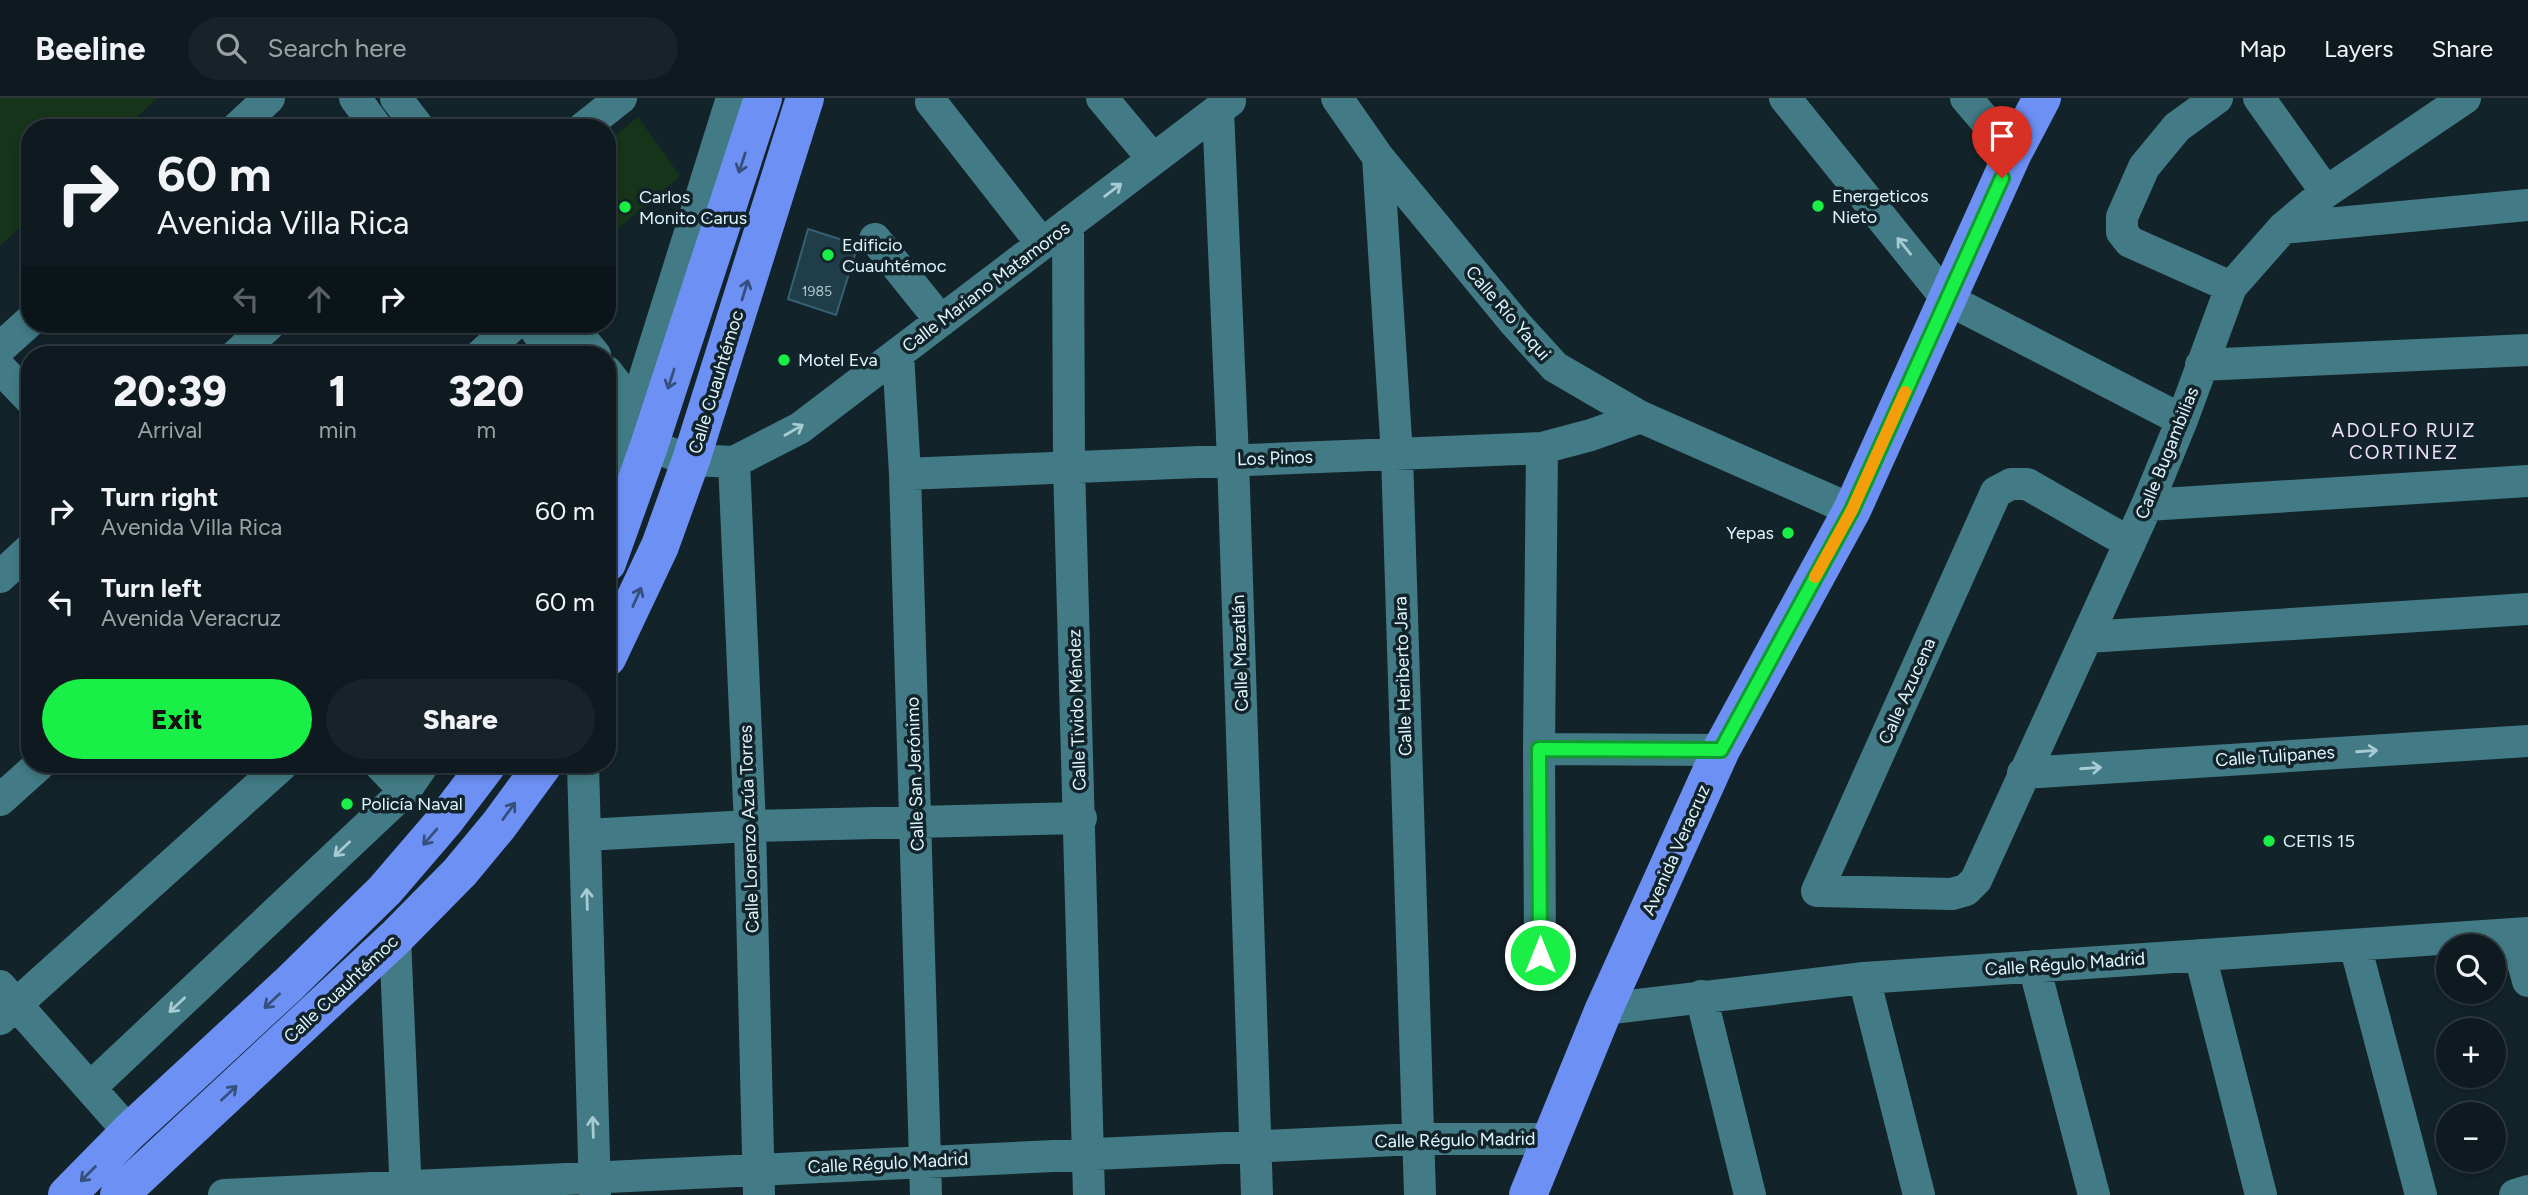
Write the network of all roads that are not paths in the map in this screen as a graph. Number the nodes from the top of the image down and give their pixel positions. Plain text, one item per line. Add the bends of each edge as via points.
1 (269, 98) edge
2 (355, 98) edge
3 (396, 98) edge
4 (621, 98) edge
5 (732, 98) edge
6 (763, 98) edge
7 (805, 98) edge
8 (1102, 98) edge
9 (1337, 98) edge
10 (1785, 98) edge
11 (1966, 98) edge
12 (2042, 98) edge
13 (2217, 98) edge
14 (2259, 98) edge
15 (2465, 98) edge
16 (931, 102) dead end
17 (1226, 104) edge
18 (2426, 109) edge
19 (247, 119) edge
20 (370, 119) edge
21 (412, 119) edge
22 (594, 119) edge
23 (2013, 153) junction
24 (1378, 157) junction
25 (1153, 159) junction
26 (2326, 192) junction
27 (2528, 205) edge
28 (1068, 224) junction
29 (2283, 228) junction
30 (875, 239) dead end
31 (1042, 244) junction
32 (2231, 287) junction
33 (1947, 299) junction
34 (941, 321) junction
35 (21, 329) edge
36 (260, 333) edge
37 (504, 333) edge
38 (246, 346) edge
39 (491, 346) edge
40 (0, 348) edge
41 (2528, 350) edge
42 (898, 354) junction
43 (2201, 365) junction
44 (0, 368) edge
45 (616, 384) edge
46 (21, 390) edge
47 (635, 408) junction
48 (1641, 417) junction
49 (2182, 420) junction
50 (618, 448) edge
51 (1542, 448) junction
52 (1397, 454) junction
53 (1233, 459) junction
54 (691, 460) junction
55 (734, 462) junction
56 (1069, 466) junction
57 (616, 469) edge
58 (905, 474) junction
59 (2528, 481) edge
60 (2147, 505) junction
61 (1852, 510) junction
62 (2130, 543) junction
63 (21, 557) edge
64 (0, 577) edge
65 (2528, 609) edge
66 (2087, 637) junction
67 (616, 639) edge
68 (2528, 741) edge
69 (1539, 749) junction
70 (1721, 750) junction
71 (30, 773) edge
72 (273, 773) edge
73 (388, 773) edge
74 (417, 773) edge
75 (482, 773) edge
76 (537, 773) edge
77 (583, 773) edge
78 (2023, 773) junction
79 (405, 791) junction
80 (0, 800) edge
81 (1080, 818) junction
82 (916, 821) junction
83 (750, 826) junction
84 (585, 835) junction
85 (1966, 890) joint
86 (2521, 933) edge
87 (395, 938) junction
88 (2355, 945) junction
89 (1540, 955) dead end
90 (2200, 955) junction
91 (2034, 967) junction
92 (1864, 978) junction
93 (2528, 981) edge
94 (1701, 996) junction
95 (5, 1003) edge
96 (1604, 1009) junction
97 (91, 1087) junction
98 (129, 1132) junction
99 (1416, 1139) junction
100 (1553, 1139) junction
101 (1256, 1148) junction
102 (1088, 1155) junction
103 (926, 1161) junction
104 (759, 1182) edge
105 (595, 1186) edge
106 (406, 1190) edge
107 (2528, 1191) edge
108 (67, 1195) edge
109 (119, 1195) edge
110 (224, 1195) edge
111 (926, 1195) edge
112 (1089, 1195) edge
113 (1257, 1195) edge
114 (1420, 1195) edge
115 (1528, 1195) edge
116 (1750, 1195) edge
117 (1919, 1195) edge
118 (2094, 1195) edge
119 (2261, 1195) edge
120 (2421, 1195) edge
121 (2515, 1195) edge

1 - 19 street
2 - 20 street
3 - 21 street
4 - 22 street
5 - 47 street
6 -> 50 main road
54 -> 7 main road, Calle Cuauhtémoc
8 - 25 street
9 - 24 street, Calle Río Yaqui
33 -> 10 street
11 - 23 street
12 - 23 main road, Avenida Veracruz
13 - 32 street via 2177,127 2144,167 2122,217 2122,232 2130,242
14 - 26 street
15 - 18 street, Calle Bugambilias
16 - 31 street
17 - 25 street, Calle Mariano Matamoros
17 - 53 street, Calle Mazatlán
18 - 26 street, Calle Bugambilias
23 - 33 main road, Avenida Veracruz
24 - 48 street, Calle Río Yaqui via 1555,367
24 - 52 street, Calle Heriberto Jara
28 -> 25 street, Calle Mariano Matamoros
26 - 29 street, Calle Bugambilias
27 - 29 street
28 - 31 street, Calle Mariano Matamoros
28 - 56 street, Calle Tivido Méndez
29 - 32 street, Calle Bugambilias
30 - 34 street
31 - 34 street, Calle Mariano Matamoros
32 - 43 street, Calle Bugambilias
33 - 49 street
33 - 61 main road, Avenida Veracruz
34 - 42 street, Calle Mariano Matamoros
35 - 40 street
36 - 38 street
37 - 39 street
41 - 43 street
55 -> 42 street, Calle Mariano Matamoros via 800,428
42 - 58 street, Calle San Jerónimo
43 - 49 street, Calle Bugambilias
44 - 46 street
45 - 47 street
47 - 50 street
48 - 51 street, Los Pinos
48 - 61 street, Calle Río Yaqui
49 - 60 street, Calle Bugambilias
50 - 54 street, Calle Mariano Matamoros
50 - 57 main road
51 - 52 street, Los Pinos
51 - 69 street
52 - 53 street, Los Pinos
52 - 99 street, Calle Heriberto Jara
53 - 56 street, Los Pinos
53 - 101 street, Calle Mazatlán
54 - 55 street, Calle Mariano Matamoros
67 -> 54 main road, Calle Cuauhtémoc via 660,546
55 - 83 street, Calle Lorenzo Azúa Torres
56 - 58 street, Los Pinos
56 - 81 street, Calle Tivido Méndez
58 - 82 street, Calle San Jerónimo
59 - 60 street
60 - 62 street, Calle Bugambilias
61 - 70 main road, Avenida Veracruz
62 - 66 street, Calle Bugambilias
62 - 85 street, Calle Azucena via 2027,484 2011,484 1996,492 1817,891 1952,894
63 - 64 street
65 - 66 street
66 - 78 street, Calle Bugambilias
78 -> 68 street, Calle Tulipanes
69 - 70 street
69 - 89 street
70 - 96 main road, Avenida Veracruz
71 - 80 street
72 - 95 street
73 - 79 street
74 - 79 street
75 -> 98 main road via 385,890
87 -> 76 main road, Calle Cuauhtémoc via 460,872
77 - 84 street
78 - 85 street, Calle Bugambilias via 1976,880
79 -> 97 street
81 - 82 street
81 - 102 street, Calle Tivido Méndez
82 - 83 street
82 - 103 street, Calle San Jerónimo
83 - 84 street
83 - 104 street, Calle Lorenzo Azúa Torres
105 -> 84 street
86 - 88 street, Calle Régulo Madrid
86 - 93 street
87 - 106 street
109 -> 87 main road, Calle Cuauhtémoc
88 - 90 street, Calle Régulo Madrid
88 - 120 street
90 - 91 street, Calle Régulo Madrid
90 - 119 street
91 - 92 street, Calle Régulo Madrid
91 - 118 street
92 - 94 street, Calle Régulo Madrid
92 - 117 street
94 - 96 street, Calle Régulo Madrid
94 - 116 street
95 - 97 street
96 - 100 main road, Avenida Veracruz
97 - 98 street
98 -> 108 main road
99 - 100 street, Calle Régulo Madrid
99 - 101 street, Calle Régulo Madrid
99 - 114 street, Calle Heriberto Jara
100 - 115 main road, Avenida Veracruz
101 - 102 street, Calle Régulo Madrid
101 - 113 street, Calle Mazatlán
102 - 103 street, Calle Régulo Madrid
102 - 112 street, Calle Tivido Méndez
103 - 104 street, Calle Régulo Madrid
103 - 111 street, Calle San Jerónimo
104 - 105 street, Calle Régulo Madrid
105 - 106 street, Calle Régulo Madrid
106 - 110 street, Calle Régulo Madrid
107 - 121 street

